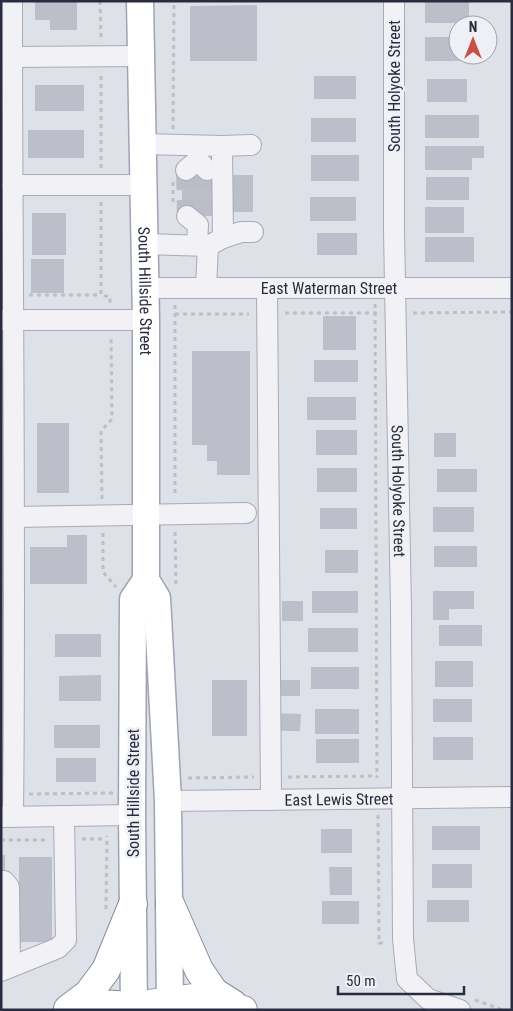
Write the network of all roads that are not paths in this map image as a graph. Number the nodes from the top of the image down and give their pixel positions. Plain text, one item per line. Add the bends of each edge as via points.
1 (12, 1) edge
2 (140, 1) edge
3 (394, 1) edge
4 (141, 56) junction
5 (12, 57) junction
6 (143, 144) junction
7 (251, 145) dead end
8 (222, 146) junction
9 (12, 185) junction
10 (144, 185) junction
11 (192, 216) tunnel mouth
12 (253, 232) dead end
13 (210, 243) junction
14 (144, 244) junction
15 (145, 288) junction
16 (206, 288) junction
17 (266, 288) junction
18 (512, 288) edge
19 (395, 289) junction
20 (7, 320) edge
21 (146, 320) junction
22 (246, 513) dead end
23 (147, 514) junction
24 (14, 518) junction
25 (146, 580) junction
26 (512, 797) edge
27 (402, 798) junction
28 (271, 800) junction
29 (168, 801) junction
30 (127, 804) junction
31 (64, 816) junction
32 (7, 817) edge
33 (1, 882) edge
34 (133, 904) junction
35 (170, 904) junction
36 (6, 969) edge
37 (463, 1003) edge
38 (170, 1006) edge
39 (134, 1008) edge
40 (242, 1009) edge
41 (67, 1010) edge
42 (77, 1010) edge

1 - 5 street
2 - 4 main road, South Hillside Street
3 - 19 street, South Holyoke Street
4 - 5 street
4 - 6 main road, South Hillside Street
5 - 9 street
6 - 8 street via 173,145 197,161
6 - 10 main road, South Hillside Street
7 - 8 street
8 - 13 street
9 - 10 street
9 - 20 street via 12,295
10 - 14 main road, South Hillside Street
11 - 13 street
12 - 13 street via 241,232
13 - 14 street
13 - 16 street
14 - 15 main road, South Hillside Street
15 - 16 street, East Waterman Street
15 - 21 main road, South Hillside Street
16 - 17 street, East Waterman Street
17 - 19 street, East Waterman Street
17 - 28 street
18 - 19 street, East Waterman Street
19 - 27 street, South Holyoke Street
20 - 21 street
20 - 24 street
21 - 23 main road, South Hillside Street
22 - 23 street
23 - 24 street
23 - 25 main road, South Hillside Street
24 - 32 street via 14,794
25 - 29 main road, South Hillside Street via 157,598
25 - 30 main road, South Hillside Street via 134,599
26 - 27 street, East Lewis Street
27 - 28 street, East Lewis Street
27 - 37 street, South Holyoke Street via 402,939 407,980 428,998
28 - 29 street, East Lewis Street
29 - 35 main road, South Hillside Street
30 - 31 street
30 - 34 main road, South Hillside Street
31 - 32 street
31 - 36 street via 66,940 58,948
33 - 36 street via 9,887
34 - 39 main road, South Hillside Street
34 - 41 highway via 106,970 88,994
35 - 38 main road, South Hillside Street
35 - 40 highway via 199,970 214,992
38 - 39 highway
38 - 40 highway via 194,998
39 - 42 highway via 98,1004

